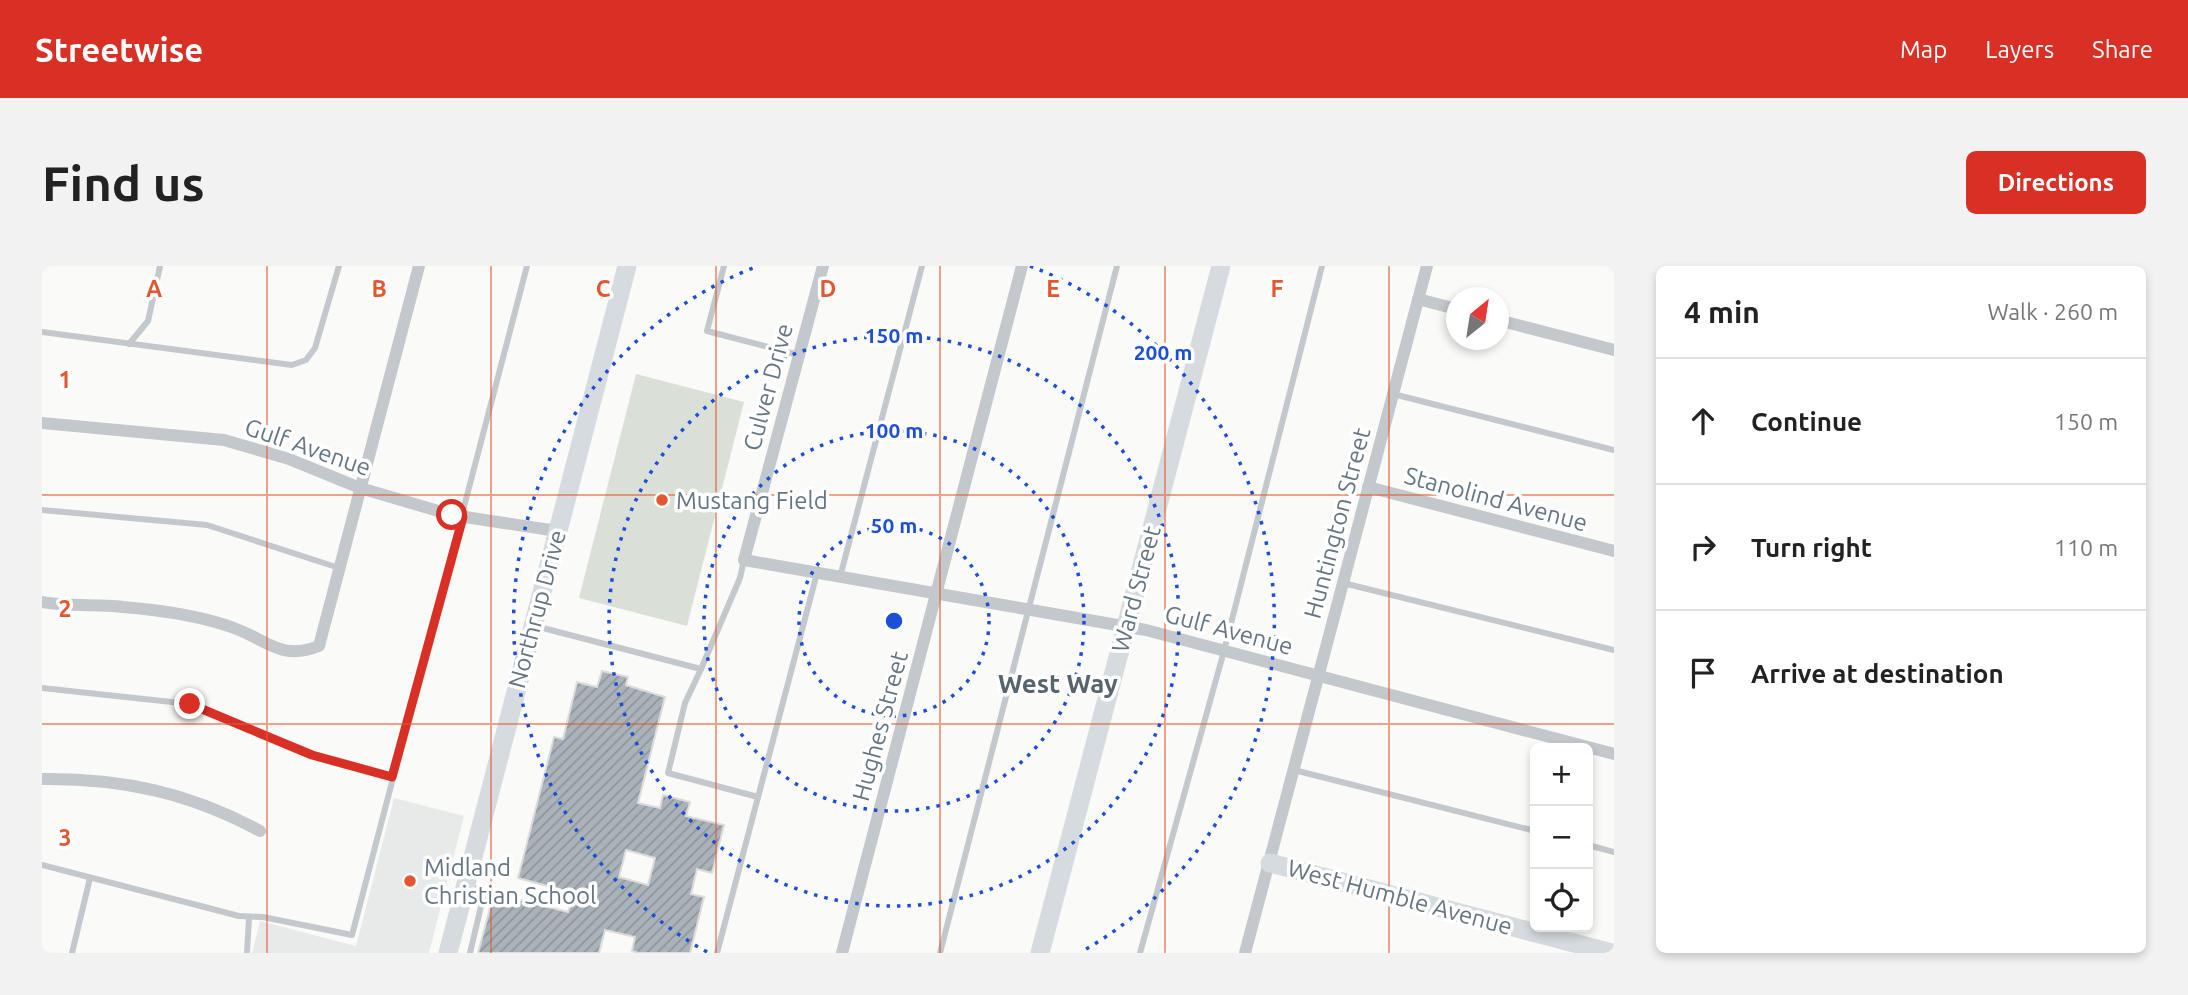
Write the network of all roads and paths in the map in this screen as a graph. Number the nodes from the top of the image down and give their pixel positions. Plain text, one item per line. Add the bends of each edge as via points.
1 (160, 266) edge
2 (339, 266) edge
3 (419, 266) edge
4 (527, 266) edge
5 (627, 266) edge
6 (723, 266) edge
7 (822, 266) edge
8 (922, 266) edge
9 (1022, 266) edge
10 (1117, 266) edge
11 (1221, 266) edge
12 (1322, 266) edge
13 (1427, 266) edge
14 (1418, 299) junction
15 (1446, 306) edge
16 (1509, 323) edge
17 (42, 332) edge
18 (129, 344) junction
19 (1614, 350) edge
20 (799, 355) junction
21 (1393, 394) junction
22 (42, 423) edge
23 (1614, 450) edge
24 (1368, 487) junction
25 (360, 488) junction
26 (42, 510) edge
27 (463, 517) junction
28 (557, 531) junction
29 (1614, 551) edge
30 (744, 560) junction
31 (340, 568) junction
32 (817, 573) junction
33 (840, 577) junction
34 (1343, 583) junction
35 (936, 593) junction
36 (42, 602) edge
37 (1030, 609) junction
38 (533, 626) junction
39 (1126, 626) junction
40 (1614, 650) edge
41 (1224, 651) junction
42 (701, 669) junction
43 (1319, 676) junction
44 (42, 688) edge
45 (1614, 754) edge
46 (1294, 770) junction
47 (392, 777) junction
48 (42, 779) edge
49 (758, 797) junction
50 (1530, 830) edge
51 (260, 831) dead end
52 (1593, 846) edge
53 (1614, 852) edge
54 (1269, 863) junction
55 (42, 865) edge
56 (90, 878) junction
57 (466, 884) junction
58 (249, 918) junction
59 (72, 953) edge
60 (247, 953) edge
61 (448, 953) edge
62 (470, 953) edge
63 (717, 953) edge
64 (842, 953) edge
65 (940, 953) edge
66 (1041, 953) edge
67 (1140, 953) edge
68 (1245, 953) edge
69 (1612, 953) edge

1 - 18 lane via 148,321
2 - 18 lane via 315,348 300,363
3 - 25 street
4 - 27 lane
5 - 28 street, Northrup Drive
6 - 20 lane via 707,331
7 - 20 street, Culver Drive
8 - 33 lane
9 - 35 street, Hughes Street
10 - 37 lane
11 - 39 street, Ward Street
12 - 41 lane
13 - 14 street, Huntington Street
14 - 15 street
14 - 21 street, Huntington Street
16 - 19 street
17 - 18 lane
20 - 30 street, Culver Drive
21 - 23 lane
21 - 24 street, Huntington Street
22 - 25 street, Gulf Avenue via 224,440 289,459
24 - 29 street, Stanolind Avenue
24 - 34 street, Huntington Street
25 - 27 street, Gulf Avenue
25 - 31 street
26 - 31 lane via 207,525
27 - 28 street, Gulf Avenue
27 - 47 lane
28 - 38 street, Northrup Drive
30 - 32 street, Gulf Avenue
30 - 42 lane
31 - 36 street via 318,646 300,654 273,648 234,628 180,614
32 - 33 street, Gulf Avenue
32 - 49 lane
33 - 35 street, Gulf Avenue
34 - 40 lane
34 - 43 street, Huntington Street
35 - 37 street, Gulf Avenue
35 - 64 street, Hughes Street
37 - 39 street, Gulf Avenue
37 - 65 lane
38 - 42 lane
38 - 57 street, Northrup Drive
39 - 41 street, Gulf Avenue
39 - 66 street, Ward Street
41 - 43 street, Gulf Avenue
41 - 67 lane
42 - 49 lane via 685,703 668,773
43 - 45 street, Gulf Avenue
43 - 46 street, Huntington Street
44 - 47 lane via 190,704 312,755
46 - 50 lane
46 - 54 street, Huntington Street
47 - 58 lane via 352,936
48 - 51 street via 84,779 165,791 223,811
49 - 63 lane
52 - 53 lane
54 - 68 street, Huntington Street
54 - 69 street, West Humble Avenue
55 - 56 lane
56 - 58 lane
56 - 59 lane
57 - 61 street, Northrup Drive
57 - 62 lane via 480,890 483,898
58 - 60 lane

